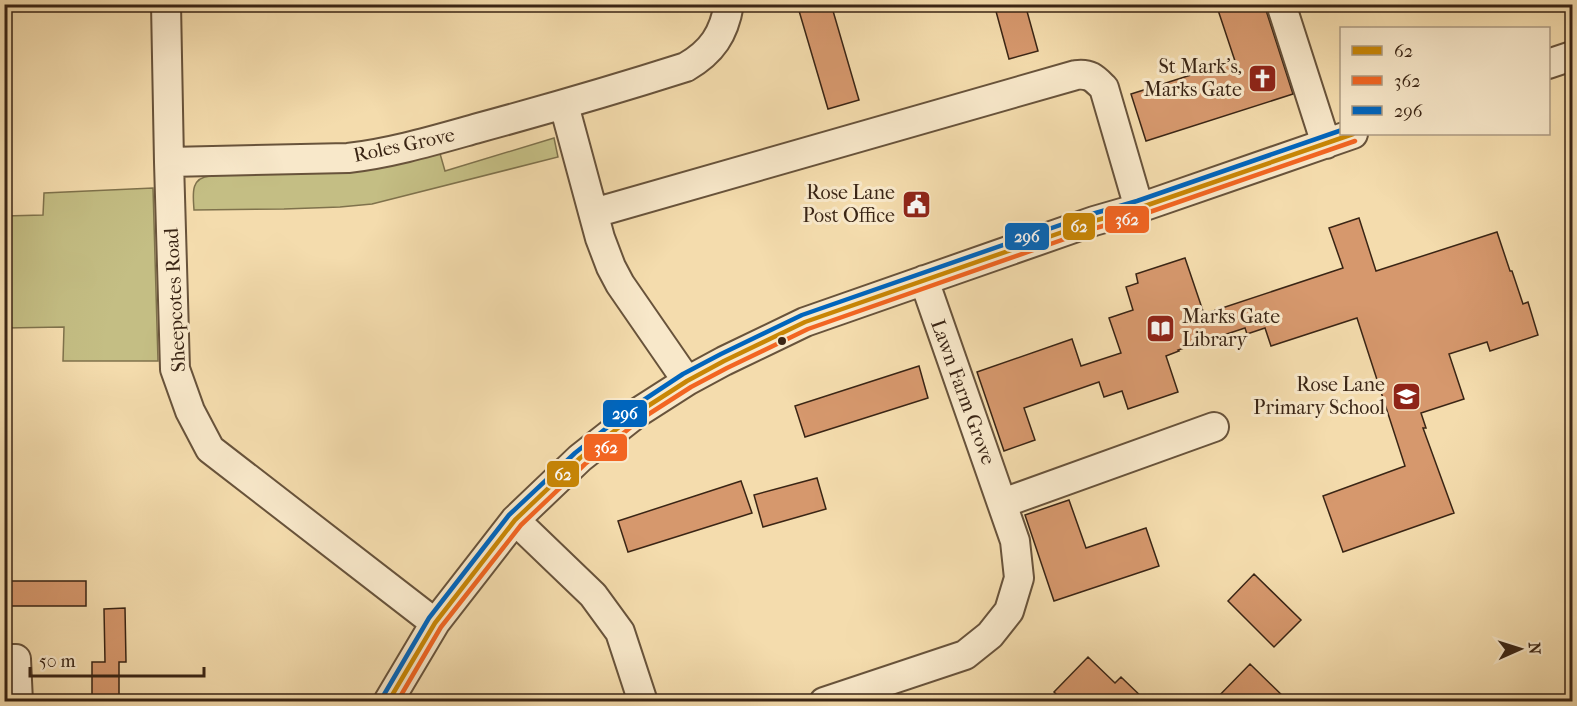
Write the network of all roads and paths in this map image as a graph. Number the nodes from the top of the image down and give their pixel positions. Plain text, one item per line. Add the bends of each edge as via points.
1 (166, 4) edge
2 (729, 4) edge
3 (1281, 4) edge
4 (1572, 56) edge
5 (1550, 63) edge
6 (564, 105) junction
7 (1350, 135) edge
8 (1326, 144) junction
9 (168, 162) junction
10 (1139, 208) junction
11 (594, 213) junction
12 (924, 280) junction
13 (687, 381) junction
14 (1214, 427) dead end
15 (1003, 503) junction
16 (515, 520) junction
17 (435, 623) junction
18 (4, 659) edge
19 (18, 702) edge
20 (388, 702) edge
21 (643, 702) edge
22 (824, 702) edge

1 - 9 street, Sheepcotes Road
2 - 6 street, Roles Grove via 727,17 710,50 686,68
3 - 8 street
4 - 5 street
6 - 9 street, Roles Grove via 373,155
6 - 11 street
7 - 8 street
8 - 10 street
9 - 17 street, Sheepcotes Road via 176,369 190,411 210,449
10 - 11 street via 1104,88 1093,76 1084,74
10 - 12 street
11 - 13 street via 620,284
12 - 13 street via 805,322
12 - 15 street, Lawn Farm Grove
13 - 16 street via 637,413 580,458
14 - 15 street
15 - 22 street, Lawn Farm Grove via 1015,541 1019,578 1009,611 990,635 965,655
16 - 17 street
16 - 21 street via 593,595 620,632
17 - 20 street
18 - 19 street via 16,659

